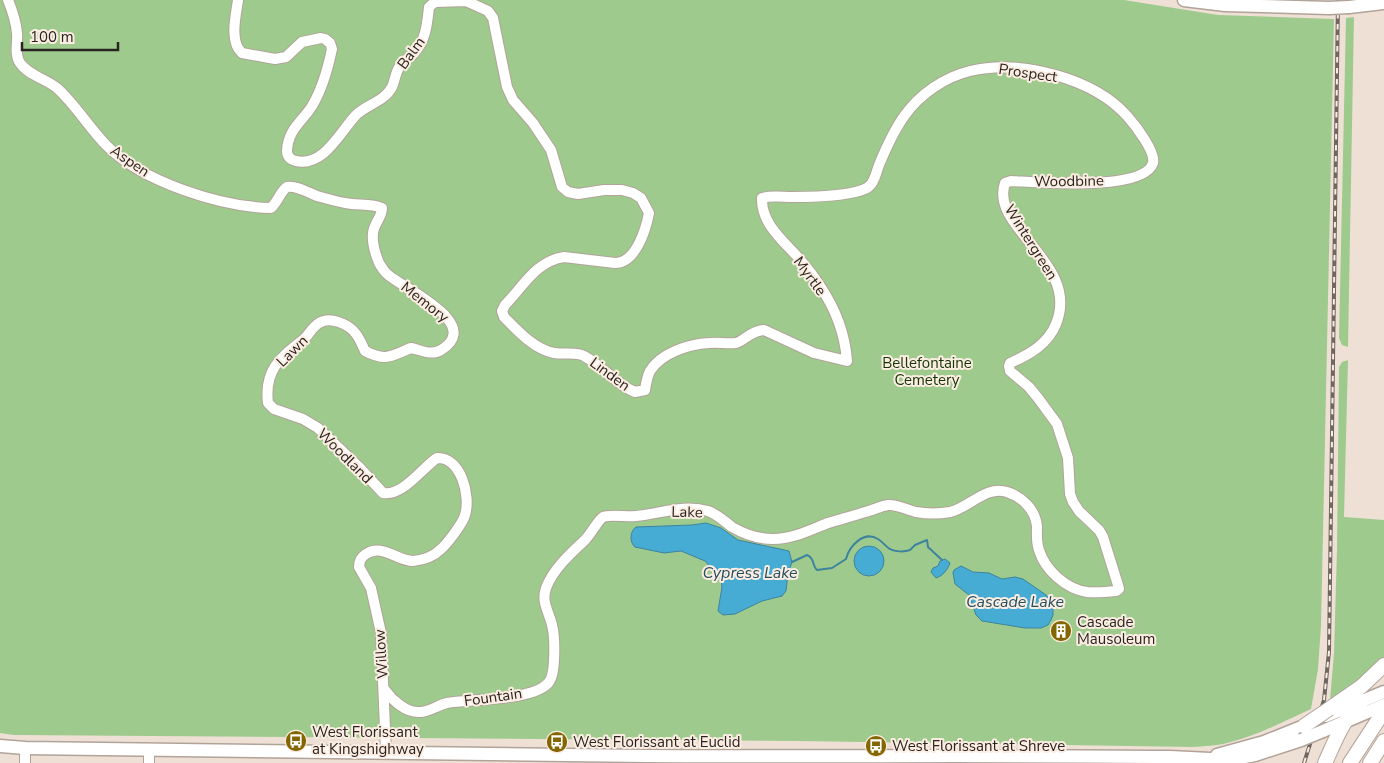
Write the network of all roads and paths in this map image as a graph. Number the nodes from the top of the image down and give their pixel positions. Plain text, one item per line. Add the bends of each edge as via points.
1 (8, 0) edge
2 (238, 0) edge
3 (1184, 0) edge
4 (1205, 2) edge
5 (1384, 3) edge
6 (1316, 4) edge
7 (1153, 158) joint
8 (1005, 183) joint
9 (762, 198) joint
10 (382, 208) joint
11 (502, 311) joint
12 (320, 322) joint
13 (644, 390) joint
14 (274, 409) joint
15 (889, 505) joint
16 (361, 560) joint
17 (552, 624) joint
18 (1384, 665) edge
19 (385, 690) junction
20 (1384, 692) edge
21 (1366, 700) junction
22 (1384, 705) edge
23 (1327, 712) junction
24 (1384, 712) edge
25 (1345, 721) junction
26 (1304, 726) joint
27 (1384, 741) edge
28 (0, 746) edge
29 (25, 748) junction
30 (386, 752) junction
31 (149, 757) edge
32 (278, 758) edge
33 (551, 758) edge
34 (1202, 758) junction
35 (647, 759) edge
36 (863, 759) edge
37 (25, 763) edge
38 (1325, 763) edge
39 (1350, 763) edge
40 (1370, 763) edge

1 - 10 street, Aspen via 17,33 18,61 26,70 56,87 106,145 130,164 161,180 215,199 250,207 271,208 287,187 350,204
2 - 11 street, Balm via 236,38 242,54 275,59 286,57 302,42 321,38 330,43 332,49 319,91 312,107 289,138 288,157 306,162 331,147 357,115 392,88 400,66 423,40 430,7 436,2 466,0 488,11 493,18 507,87 513,100 551,150 558,179 564,189 578,194 622,190 642,198 649,212 643,236 631,254 620,263 555,258 537,269
3 - 4 main road
4 - 6 main road
5 - 6 main road, bridge via 1329,8
7 - 8 street, Woodbine via 1147,170 1125,179 1098,183
7 - 9 street, Prospect via 1139,131 1114,103 1100,94 1077,82 1048,74 986,68 950,78 920,98 895,131 869,187 828,195
8 - 15 street, Wintergreen via 1004,197 1009,212 1054,275 1062,301 1060,316 1045,342 1010,363 1010,370 1029,387 1057,424 1068,458 1073,502 1103,537 1119,589 1085,592 1059,578 1043,562 1038,550 1035,516 1022,500 1008,492 996,490 964,507 942,514
9 - 13 street, Myrtle via 771,228 808,269 834,311 843,334 847,361 814,353 759,330 739,342 707,343 672,352 649,372
10 - 12 street, Memory via 374,227 373,241 379,262 385,272 452,322 454,332 449,344 440,352 411,348 391,358 379,357 365,351 356,333 348,326 329,320
11 - 13 street, Linden via 517,330 544,350 584,355 628,389 635,392
12 - 14 street, Lawn via 281,358 272,373 267,394 268,403
14 - 16 street, Woodland via 318,428 386,494 404,488 437,458 452,463 468,501 460,526 442,549 431,557 412,561 384,551 367,553
15 - 17 street, Lake via 798,535 772,539 746,534 715,515 697,510 673,509 639,516 603,516 593,532 563,562 546,589 545,604
16 - 19 street, Willow via 359,567 372,588 377,610
17 - 19 street, Fountain via 553,674 540,689 497,698 440,704 421,713 401,705
18 - 23 highway
19 - 30 street, Willow
20 - 21 main road
21 - 23 main road
21 - 25 highway via 1353,709
22 - 25 main road
23 - 26 highway, bridge
24 - 39 highway
25 - 34 main road, bridge via 1255,755 1230,760
25 - 38 highway
26 - 34 main road via 1264,742
27 - 40 highway
28 - 29 main road
29 - 31 main road
29 - 37 street
30 - 32 main road
30 - 33 main road
31 - 32 main road
33 - 35 main road
34 - 36 main road
35 - 36 main road

